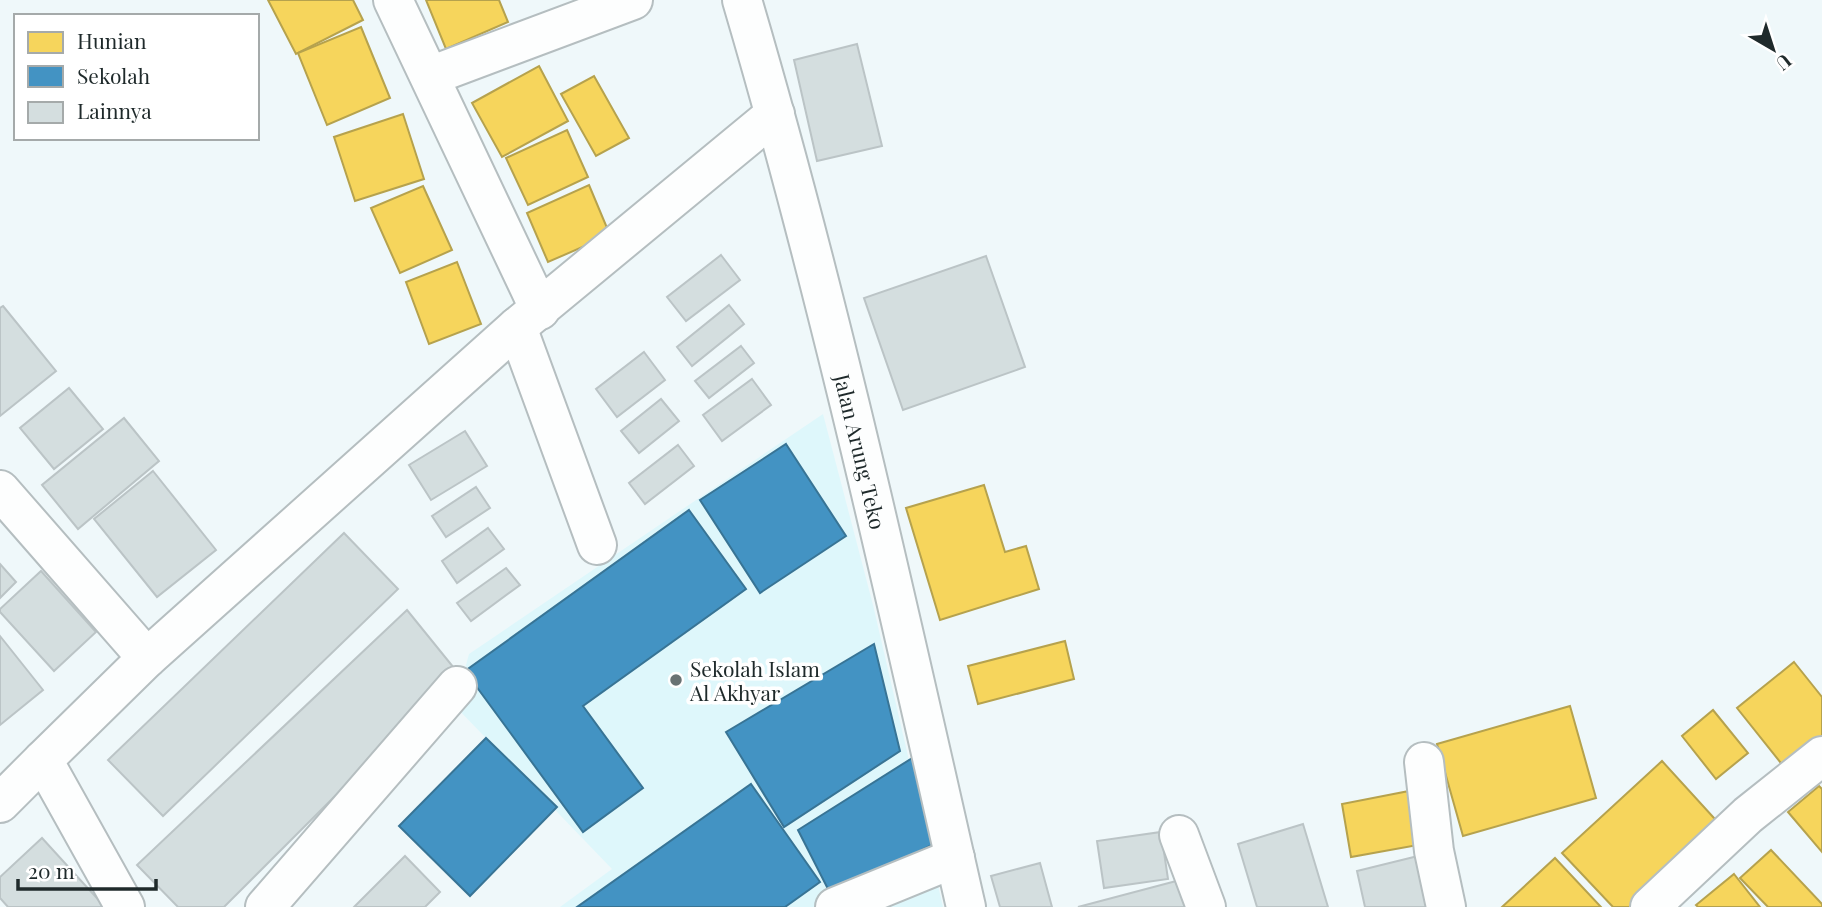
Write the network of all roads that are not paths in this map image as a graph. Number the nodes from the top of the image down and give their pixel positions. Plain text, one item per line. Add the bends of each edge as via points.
1 (393, 0) edge
2 (633, 0) edge
3 (742, 0) edge
4 (430, 76) junction
5 (775, 114) junction
6 (529, 318) junction
7 (0, 490) edge
8 (597, 545) dead end
9 (147, 659) junction
10 (457, 686) dead end
11 (1822, 756) edge
12 (43, 760) junction
13 (1424, 762) dead end
14 (0, 803) edge
15 (1179, 835) dead end
16 (955, 858) junction
17 (125, 907) edge
18 (265, 907) edge
19 (835, 907) edge
20 (966, 907) edge
21 (1206, 907) edge
22 (1447, 907) edge
23 (1650, 907) edge

1 - 4 street
2 - 4 street
3 - 5 street, Jalan Arung Teko
4 - 6 street
5 - 6 street
5 - 16 street, Jalan Arung Teko via 902,621
6 - 8 street
6 - 9 street
7 - 9 street
9 - 12 street
10 - 18 street
11 - 23 street via 1748,815
12 - 14 street
12 - 17 street
13 - 22 street via 1434,851
15 - 21 street
16 - 19 street
16 - 20 street, Jalan Arung Teko

